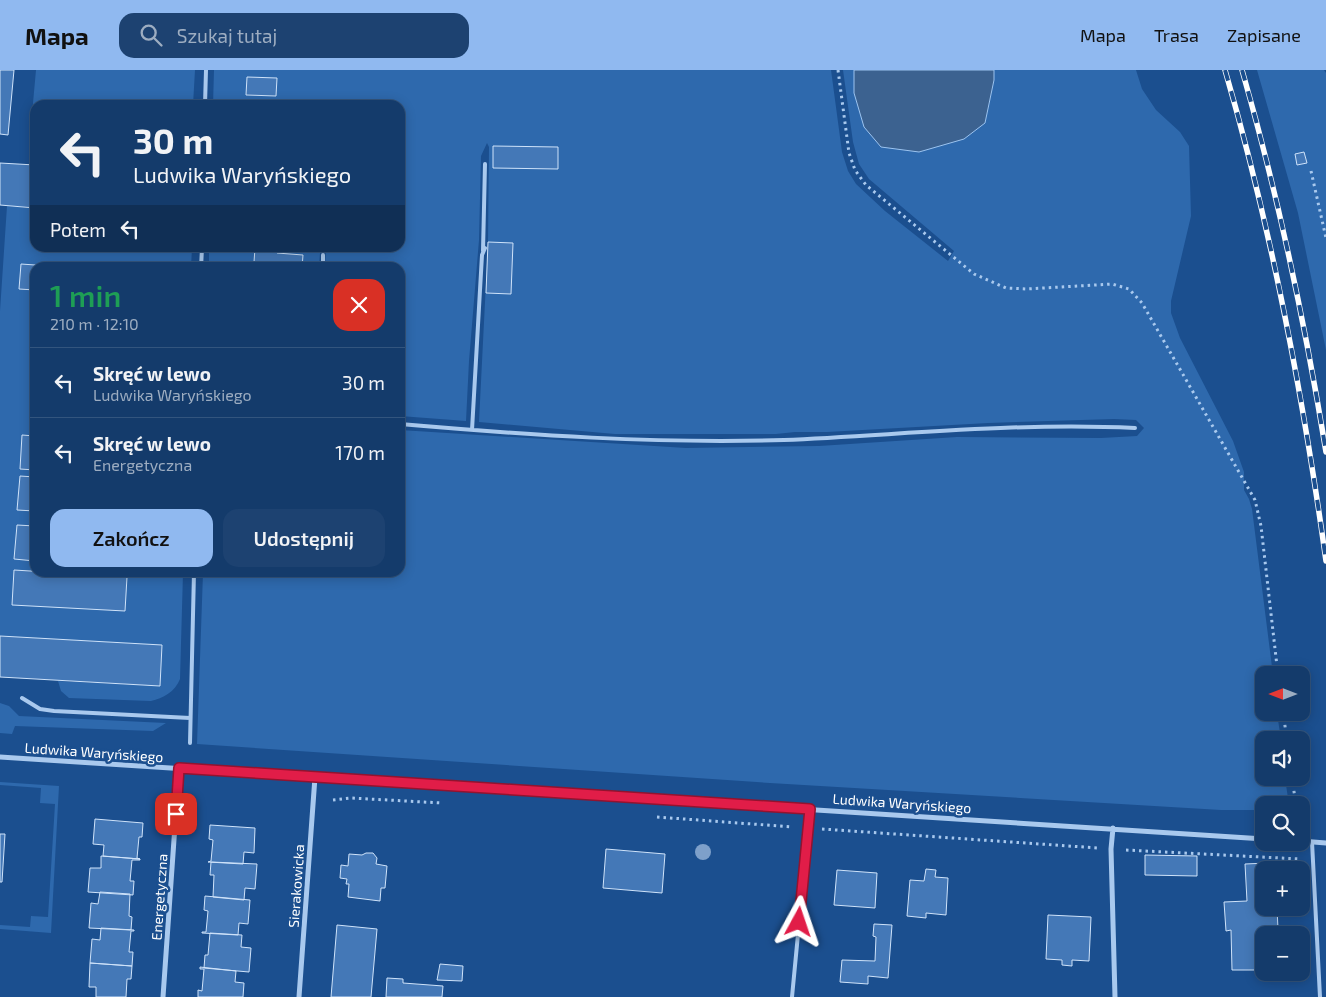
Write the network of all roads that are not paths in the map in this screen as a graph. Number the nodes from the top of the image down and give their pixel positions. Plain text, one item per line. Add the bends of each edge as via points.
1 (206, 70) edge
2 (205, 100) edge
3 (485, 164) dead end
4 (323, 255) dead end
5 (322, 262) edge
6 (405, 424) edge
7 (1135, 428) dead end
8 (472, 430) junction
9 (194, 577) edge
10 (22, 698) dead end
11 (190, 718) junction
12 (190, 744) dead end
13 (0, 757) edge
14 (179, 768) junction
15 (314, 777) junction
16 (810, 809) junction
17 (1113, 828) junction
18 (1255, 838) edge
19 (1312, 842) joint
20 (1326, 843) edge
21 (163, 997) edge
22 (299, 997) edge
23 (792, 997) edge
24 (1115, 997) edge
25 (1320, 997) edge

1 - 2 lane
3 - 8 lane via 484,250
4 - 5 lane
6 - 8 lane
7 - 8 lane via 959,430 784,440 697,441
9 - 11 lane
10 - 11 lane via 40,709 54,711
11 - 12 lane
13 - 14 street, Ludwika Waryńskiego
14 - 15 street, Ludwika Waryńskiego
14 - 21 street, Energetyczna
15 - 16 street, Ludwika Waryńskiego
15 - 22 street, Sierakowicka
16 - 17 street, Ludwika Waryńskiego
16 - 23 lane
17 - 18 street, Ludwika Waryńskiego
17 - 24 street
19 - 20 street
19 - 25 lane

